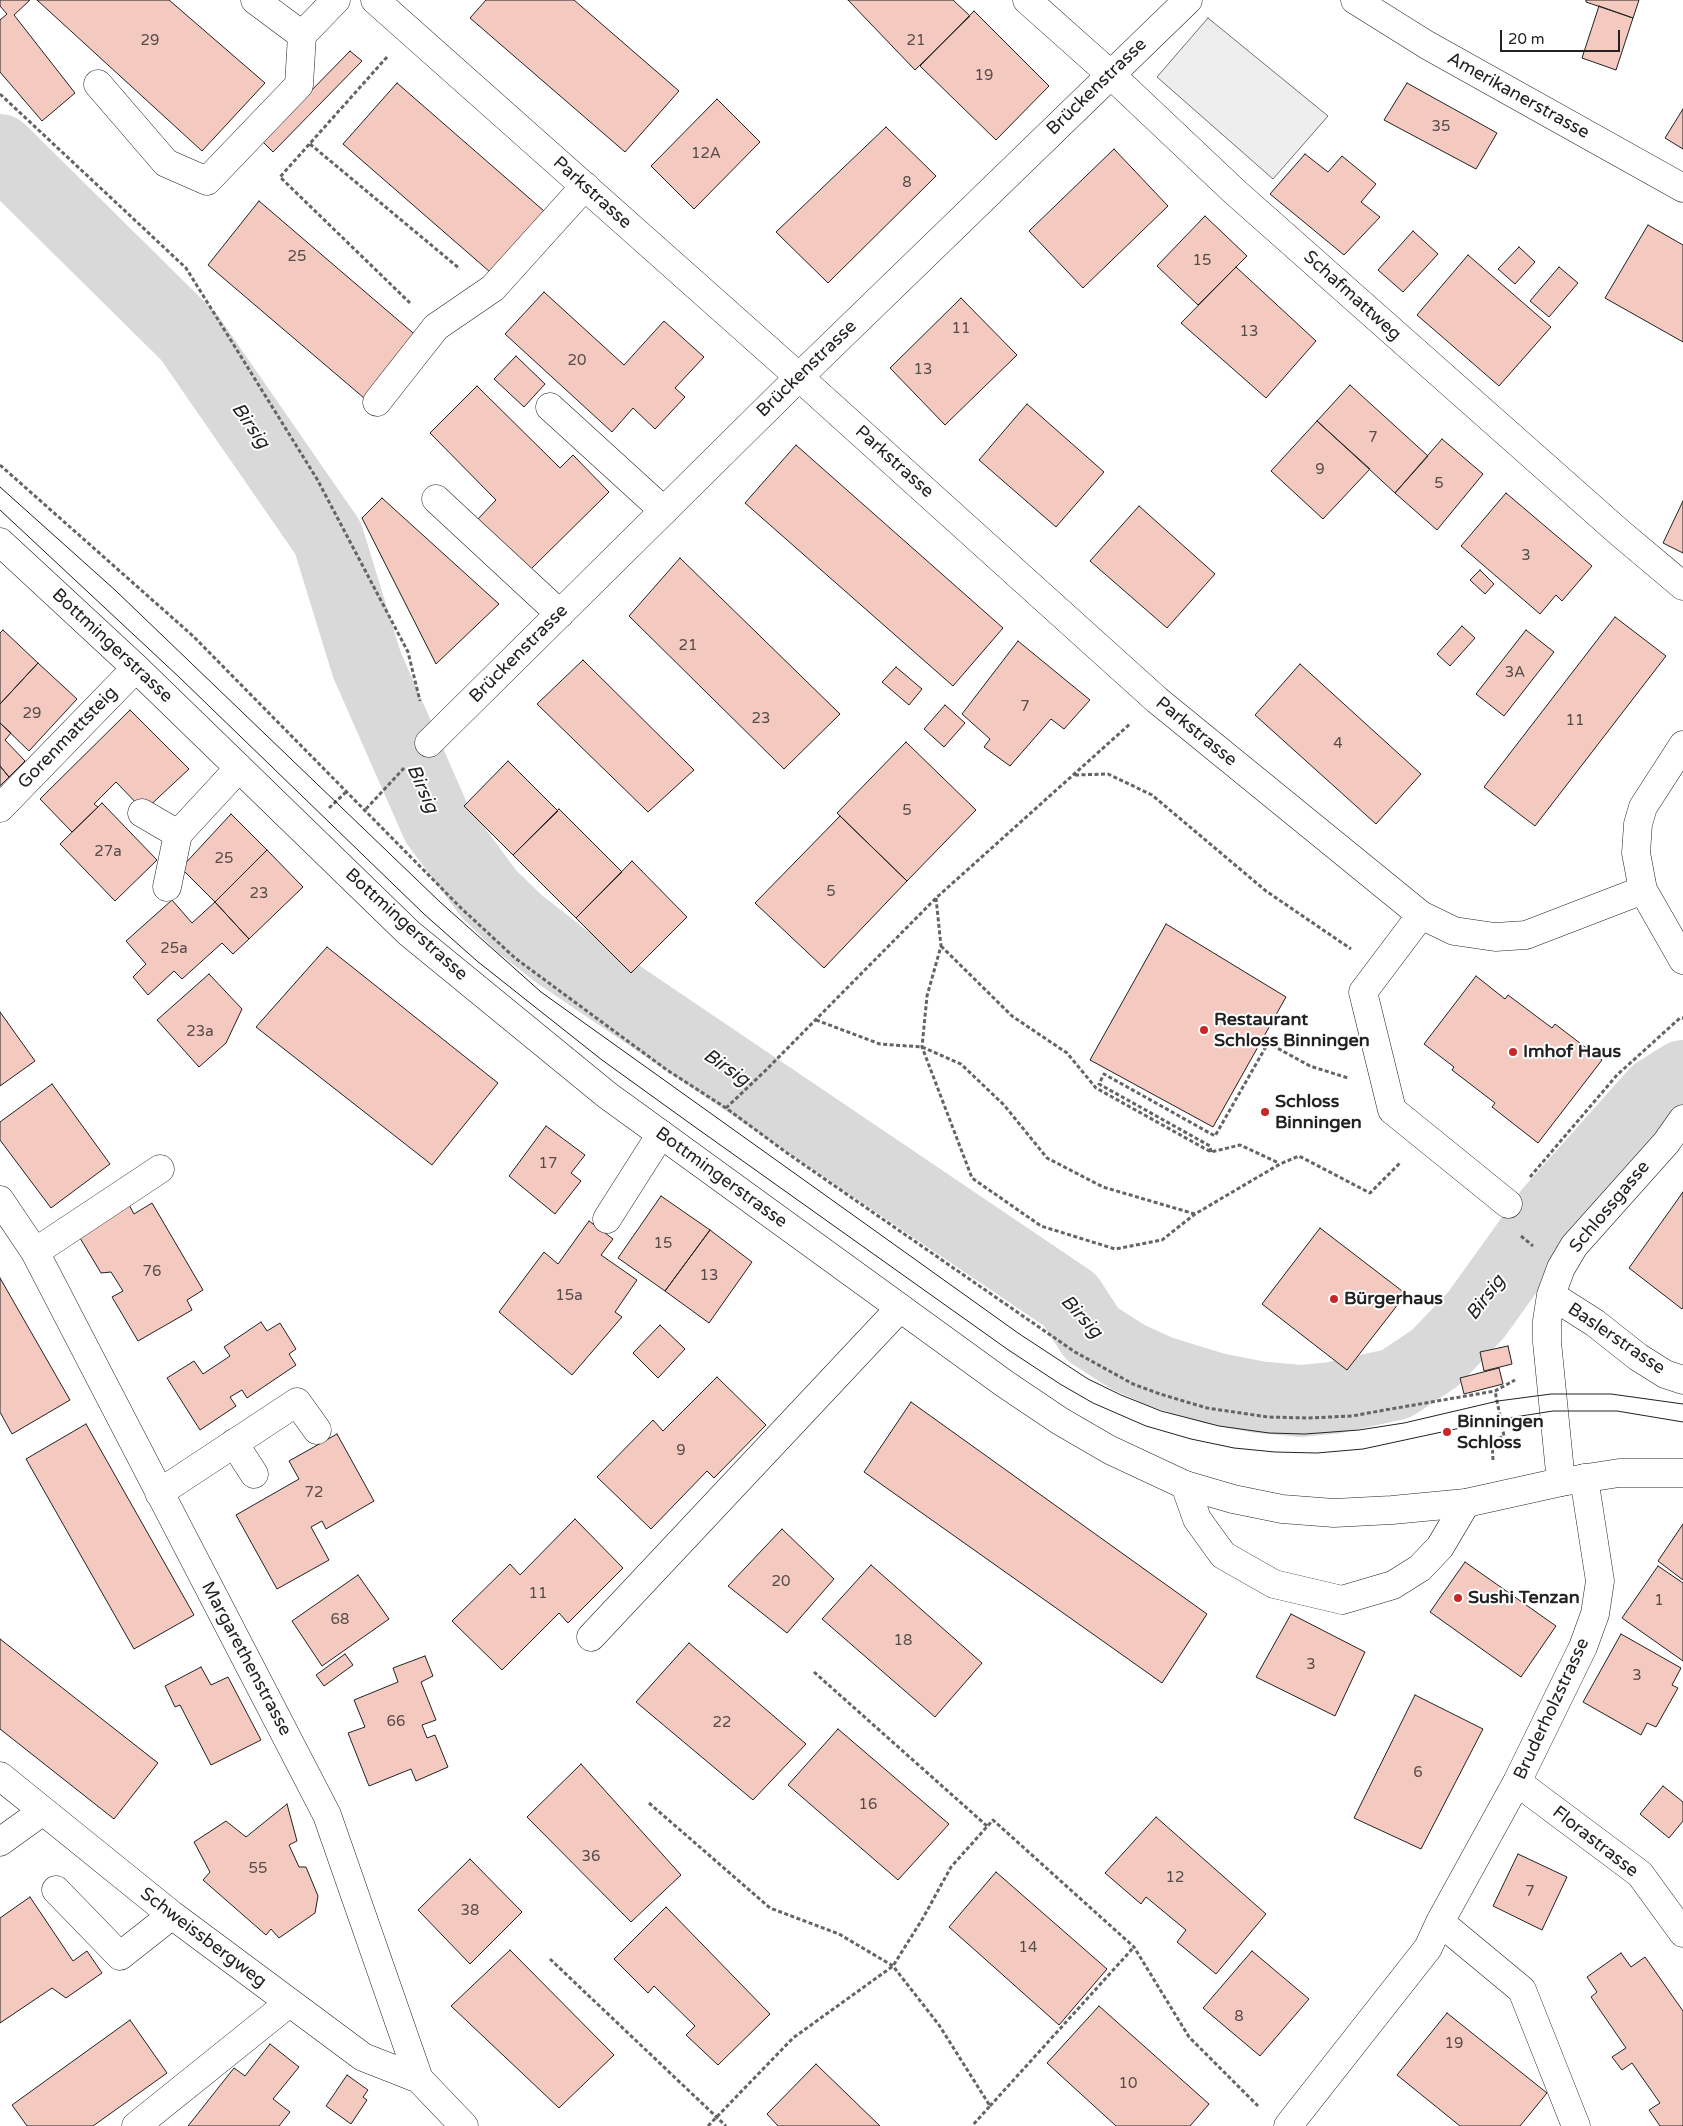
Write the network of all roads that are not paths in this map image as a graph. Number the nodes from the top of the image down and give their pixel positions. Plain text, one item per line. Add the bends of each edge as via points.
1 (255, 0) edge
2 (336, 0) edge
3 (375, 0) edge
4 (1027, 0) edge
5 (1188, 0) edge
6 (1355, 0) edge
7 (302, 35) junction
8 (1110, 74) junction
9 (98, 84) dead end
10 (585, 186) junction
11 (1683, 188) edge
12 (799, 377) junction
13 (376, 402) dead end
14 (550, 407) dead end
15 (436, 499) dead end
16 (664, 511) junction
17 (0, 542) edge
18 (1683, 586) edge
19 (560, 614) junction
20 (136, 668) junction
21 (429, 742) road end
22 (1683, 745) edge
23 (239, 768) junction
24 (0, 808) edge
25 (142, 813) dead end
26 (178, 834) junction
27 (167, 887) dead end
28 (1643, 890) junction
29 (1421, 914) junction
30 (1683, 960) edge
31 (1683, 1119) edge
32 (662, 1134) junction
33 (160, 1169) dead end
34 (0, 1200) edge
35 (1508, 1204) road end
36 (607, 1219) dead end
37 (34, 1252) junction
38 (1551, 1295) junction
39 (900, 1308) junction
40 (1683, 1380) edge
41 (317, 1430) dead end
42 (234, 1443) junction
43 (1683, 1473) edge
44 (254, 1474) dead end
45 (1572, 1480) junction
46 (1185, 1485) junction
47 (159, 1493) junction
48 (1466, 1503) junction
49 (590, 1637) dead end
50 (0, 1776) edge
51 (1517, 1782) junction
52 (43, 1811) junction
53 (0, 1842) edge
54 (56, 1890) dead end
55 (172, 1915) junction
56 (1440, 1922) junction
57 (1683, 1933) edge
58 (289, 2003) junction
59 (418, 2079) junction
60 (136, 2126) edge
61 (464, 2126) edge
62 (1288, 2126) edge
63 (1576, 2126) edge

1 - 7 street
2 - 7 street
3 - 10 street, Parkstrasse
4 - 8 street, Schafmattweg
5 - 8 street, Brückenstrasse
6 - 11 street, Amerikanerstrasse via 1427,45
7 - 9 street via 299,84 207,181 166,163
8 - 12 street, Brückenstrasse
8 - 18 street, Schafmattweg via 1257,212 1605,521
10 - 12 street, Parkstrasse
10 - 13 street via 493,288 436,327
12 - 16 street, Brückenstrasse
12 - 29 street, Parkstrasse via 1157,700
14 - 16 street
15 - 19 street
16 - 19 street, Brückenstrasse
17 - 20 street, Bottmingerstrasse
19 - 21 street, Brückenstrasse
20 - 23 street, Bottmingerstrasse
20 - 24 street, Gorenmattsteig
22 - 28 street via 1643,808 1638,824 1636,852
23 - 26 street
23 - 32 street, Bottmingerstrasse via 409,933 607,1095
25 - 26 street
26 - 27 street
28 - 29 street via 1526,936 1495,937 1454,931
28 - 30 street
29 - 35 street via 1363,992 1392,1110
31 - 38 street, Schlossgasse via 1574,1246
32 - 36 street
32 - 39 street, Bottmingerstrasse
33 - 37 street
34 - 37 street, Margarethenstrasse
37 - 47 street, Margarethenstrasse
38 - 40 street, Baslerstrasse via 1595,1323 1638,1357 1665,1374
38 - 45 street, Schlossgasse via 1547,1321 1549,1369
39 - 46 street, Bottmingerstrasse via 1060,1421 1110,1450
39 - 49 street
41 - 42 street via 297,1402
42 - 44 street
42 - 47 street
43 - 45 street via 1619,1473
45 - 48 street, Bottmingerstrasse
45 - 51 street, Bruderholzstrasse via 1600,1581 1595,1614
46 - 48 street, Bottmingerstrasse via 1282,1509 1334,1512
46 - 48 street via 1197,1520 1223,1555 1274,1584 1342,1600 1393,1585 1420,1568 1440,1547
47 - 59 street, Margarethenstrasse via 327,1815
50 - 52 street, Schweissbergweg
51 - 56 street, Bruderholzstrasse
51 - 57 street, Florastrasse via 1640,1874
52 - 53 street
52 - 55 street, Schweissbergweg
54 - 55 street via 120,1956
55 - 58 street, Schweissbergweg
56 - 62 street, Bruderholzstrasse via 1428,1948
56 - 63 street via 1522,1990
58 - 59 street, Schweissbergweg via 363,2058
58 - 60 street
59 - 61 street, Margarethenstrasse

